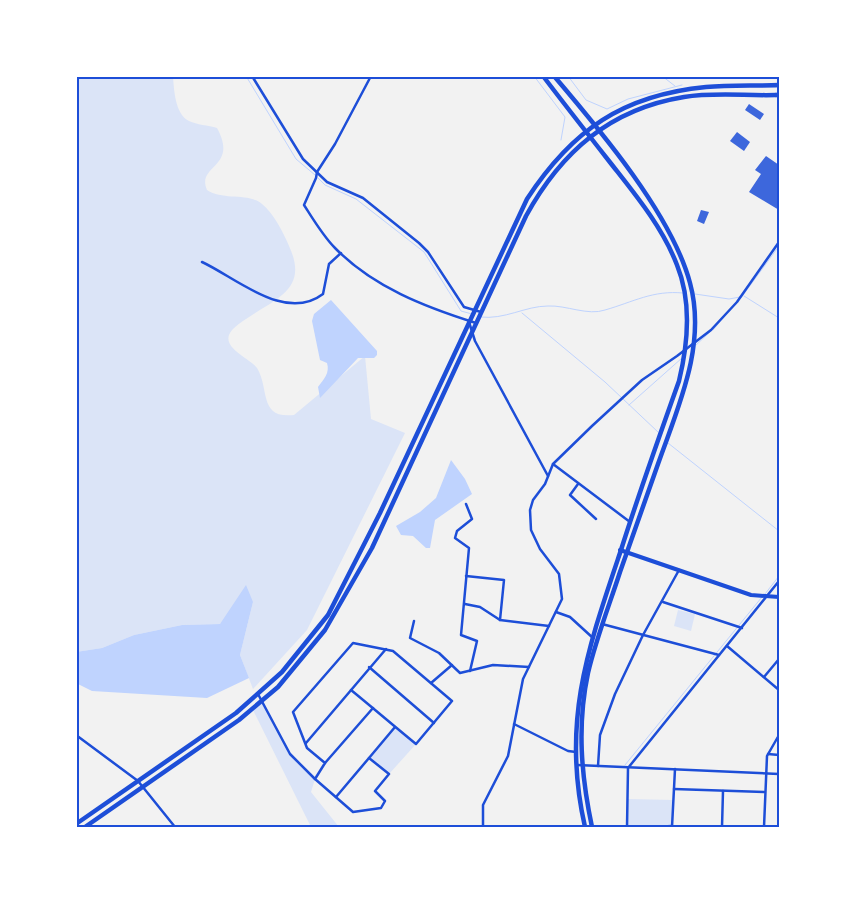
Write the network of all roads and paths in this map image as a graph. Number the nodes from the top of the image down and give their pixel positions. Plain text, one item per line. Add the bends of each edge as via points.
1 (252, 76) edge
2 (371, 76) edge
3 (543, 76) edge
4 (554, 76) edge
5 (779, 85) edge
6 (777, 95) edge
7 (595, 125) junction
8 (599, 130) junction
9 (585, 131) junction
10 (589, 136) junction
11 (316, 172) junction
12 (779, 242) edge
13 (341, 253) junction
14 (202, 262) dead end
15 (475, 310) junction
16 (481, 312) junction
17 (469, 321) junction
18 (476, 323) junction
19 (472, 331) junction
20 (694, 343) junction
21 (686, 349) junction
22 (553, 464) junction
23 (548, 476) junction
24 (578, 484) junction
25 (466, 504) dead end
26 (596, 520) dead end
27 (630, 522) junction
28 (620, 550) junction
29 (628, 552) junction
30 (680, 569) junction
31 (466, 576) junction
32 (779, 581) edge
33 (766, 597) junction
34 (779, 597) edge
35 (663, 602) junction
36 (465, 604) junction
37 (556, 612) junction
38 (500, 620) junction
39 (414, 621) dead end
40 (596, 622) junction
41 (602, 624) junction
42 (549, 626) junction
43 (742, 628) junction
44 (643, 635) junction
45 (592, 636) junction
46 (596, 643) junction
47 (727, 646) junction
48 (386, 649) junction
49 (720, 655) junction
50 (779, 659) edge
51 (452, 665) junction
52 (529, 667) junction
53 (369, 668) junction
54 (470, 671) junction
55 (764, 677) junction
56 (431, 683) junction
57 (351, 690) junction
58 (779, 690) edge
59 (258, 694) junction
60 (262, 701) junction
61 (373, 708) junction
62 (434, 723) junction
63 (514, 724) junction
64 (395, 727) junction
65 (76, 735) edge
66 (779, 735) edge
67 (306, 744) junction
68 (576, 752) junction
69 (768, 754) junction
70 (779, 755) edge
71 (369, 758) junction
72 (326, 763) junction
73 (579, 765) junction
74 (598, 766) junction
75 (628, 768) junction
76 (675, 769) junction
77 (766, 773) junction
78 (779, 774) edge
79 (315, 779) junction
80 (138, 781) junction
81 (144, 786) junction
82 (674, 789) junction
83 (723, 791) junction
84 (764, 792) junction
85 (336, 797) junction
86 (76, 824) edge
87 (672, 826) edge
88 (85, 827) edge
89 (175, 827) edge
90 (483, 827) edge
91 (585, 827) edge
92 (592, 827) edge
93 (628, 827) edge
94 (654, 827) edge
95 (722, 827) edge
96 (764, 827) edge

1 - 11 street via 303,159
2 - 11 street via 335,144
3 - 9 main road
4 - 7 main road
5 - 7 main road via 707,87 675,92 626,106
6 - 8 main road via 685,97 638,110
7 - 8 main road
7 - 9 main road
8 - 10 main road
8 - 20 main road via 666,226 678,249 693,295
9 - 10 main road
9 - 15 main road via 549,167 526,199
10 - 16 main road via 562,163 537,196
10 - 21 main road via 652,218 678,267 688,322
11 - 13 street via 304,204
11 - 15 street via 327,182 363,198 419,243 464,307
12 - 20 street via 737,302
13 - 14 street via 329,264 323,294 303,303 284,302 252,292
13 - 17 street via 361,271 389,288 445,314
15 - 16 street
15 - 17 main road
16 - 18 main road
17 - 18 street
17 - 19 street
17 - 59 main road via 338,598 304,647
18 - 19 main road
19 - 23 street
19 - 60 main road via 335,617 312,648
20 - 21 street
20 - 29 main road via 686,384
21 - 22 street via 624,395
21 - 27 main road via 680,382
22 - 23 street
22 - 24 street
23 - 37 street via 546,484 533,500 530,524 540,549 559,574 562,591
24 - 26 street via 570,495
24 - 27 street
25 - 31 street via 472,519 457,531 455,538 469,548
27 - 28 main road
28 - 29 main road
28 - 40 main road
29 - 30 main road
29 - 41 main road
30 - 33 main road via 751,595
30 - 35 street
31 - 36 street
31 - 38 street via 504,580
32 - 33 street
33 - 34 main road
33 - 43 street
35 - 43 street
35 - 44 street
36 - 38 street via 480,607
36 - 54 street via 461,636 477,641
37 - 42 street
37 - 45 street via 570,617
38 - 42 street
39 - 51 street via 410,638 439,652
40 - 41 street
40 - 45 main road
41 - 44 street
41 - 46 main road
42 - 52 street
43 - 47 street
44 - 49 street
44 - 74 street via 604,721
45 - 46 street
45 - 68 main road via 581,683
46 - 73 main road via 581,720
47 - 49 street
47 - 55 street
48 - 53 street
48 - 56 street via 393,651
48 - 67 street via 353,643 293,712
49 - 75 street
50 - 55 street
51 - 54 street via 460,673
51 - 56 street
52 - 54 street via 493,665
52 - 63 street via 523,679
53 - 57 street
53 - 62 street
55 - 58 street
56 - 62 street via 452,701
57 - 61 street
57 - 67 street
59 - 60 street
59 - 80 main road via 222,724
60 - 79 street via 290,754
60 - 81 main road
61 - 64 street
61 - 72 street
62 - 64 street via 416,744
63 - 68 street
63 - 90 street via 508,756 483,805
64 - 71 street
65 - 80 street
66 - 69 street
67 - 72 street
68 - 73 main road
69 - 70 street
69 - 77 street
71 - 85 street
71 - 85 street via 389,774 375,791 385,801 381,808 354,812
72 - 79 street
73 - 74 street
73 - 91 main road
73 - 92 main road
74 - 75 street
75 - 76 street
75 - 93 street
76 - 77 street
76 - 82 street
77 - 78 street
77 - 84 street
79 - 85 street
80 - 81 street
80 - 86 main road
81 - 88 main road
81 - 89 street
82 - 83 street
82 - 87 street
83 - 84 street
83 - 95 street
84 - 96 street
87 - 94 street

